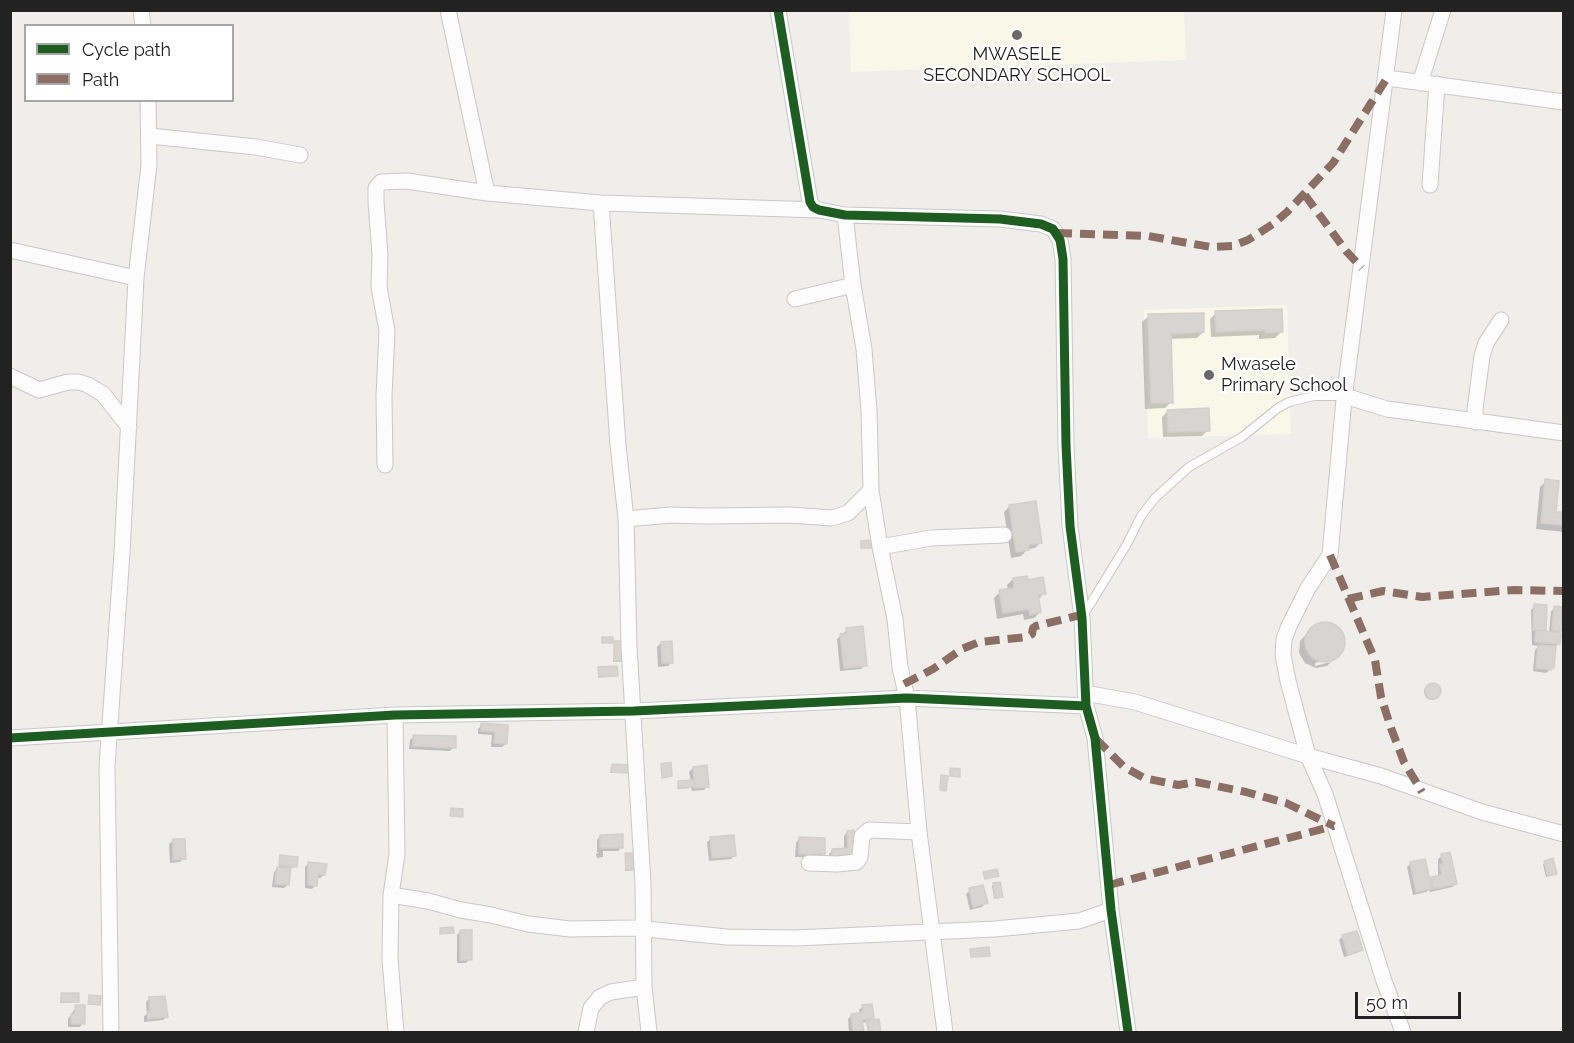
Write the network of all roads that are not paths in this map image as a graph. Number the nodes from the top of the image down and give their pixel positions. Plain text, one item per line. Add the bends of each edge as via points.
1 (448, 10) edge
2 (778, 10) edge
3 (1394, 10) edge
4 (1443, 10) edge
5 (1387, 78) junction
6 (1420, 83) junction
7 (1437, 84) junction
8 (148, 102) edge
9 (1563, 102) edge
10 (150, 136) junction
11 (300, 154) dead end
12 (1430, 185) dead end
13 (487, 193) junction
14 (602, 203) junction
15 (819, 210) junction
16 (845, 215) junction
17 (10, 250) edge
18 (136, 278) junction
19 (853, 285) junction
20 (795, 299) dead end
21 (1501, 320) dead end
22 (10, 376) edge
23 (1345, 396) junction
24 (1476, 422) junction
25 (129, 427) junction
26 (1563, 433) edge
27 (385, 465) dead end
28 (871, 490) junction
29 (626, 519) junction
30 (1004, 535) dead end
31 (880, 547) junction
32 (1082, 618) junction
33 (907, 698) junction
34 (1086, 699) junction
35 (633, 711) junction
36 (395, 715) junction
37 (110, 731) junction
38 (10, 738) edge
39 (1308, 756) junction
40 (919, 832) junction
41 (1563, 834) edge
42 (809, 863) dead end
43 (391, 895) junction
44 (1111, 910) junction
45 (643, 929) junction
46 (932, 933) junction
47 (644, 987) junction
48 (111, 1032) edge
49 (396, 1032) edge
50 (586, 1032) edge
51 (649, 1032) edge
52 (945, 1032) edge
53 (1128, 1032) edge
54 (1402, 1032) edge

1 - 13 street
2 - 15 street via 810,202
3 - 5 street
4 - 6 street
5 - 6 street
5 - 23 street
6 - 7 street
7 - 9 street
7 - 12 street
8 - 10 street
10 - 11 street
10 - 18 street
13 - 14 street
13 - 27 street via 408,181 381,182 376,188 379,287 387,331
14 - 15 street
14 - 29 street
15 - 16 street
16 - 19 street
16 - 32 street via 1000,219 1041,224 1057,233 1063,259 1065,445
17 - 18 street
18 - 25 street
19 - 20 street
19 - 28 street via 870,411
21 - 24 street via 1482,356
22 - 25 street via 39,390 79,381 103,394
23 - 24 street via 1387,408
23 - 32 lane via 1314,396 1289,402 1242,437 1189,467 1141,516
23 - 39 street via 1330,555 1308,588 1283,644 1282,655
24 - 26 street
25 - 37 street
28 - 29 street via 848,513 832,518 671,515
28 - 31 street
29 - 35 street
30 - 31 street via 931,538
31 - 33 street via 896,619
32 - 34 street
33 - 34 street
33 - 35 street
33 - 40 street
34 - 39 street via 1135,702
34 - 44 street via 1095,738
35 - 36 street
35 - 45 street via 644,884
36 - 37 street
36 - 43 street via 397,854
37 - 38 street
37 - 48 street via 107,766
39 - 41 street
39 - 54 street via 1325,794
40 - 42 street via 869,830 862,836 857,862
40 - 46 street
43 - 45 street via 528,924 570,929
43 - 49 street via 390,959
44 - 46 street via 1079,921
44 - 53 street
45 - 46 street via 727,937 795,938
45 - 47 street
46 - 52 street
47 - 50 street via 600,997 591,1008
47 - 51 street

